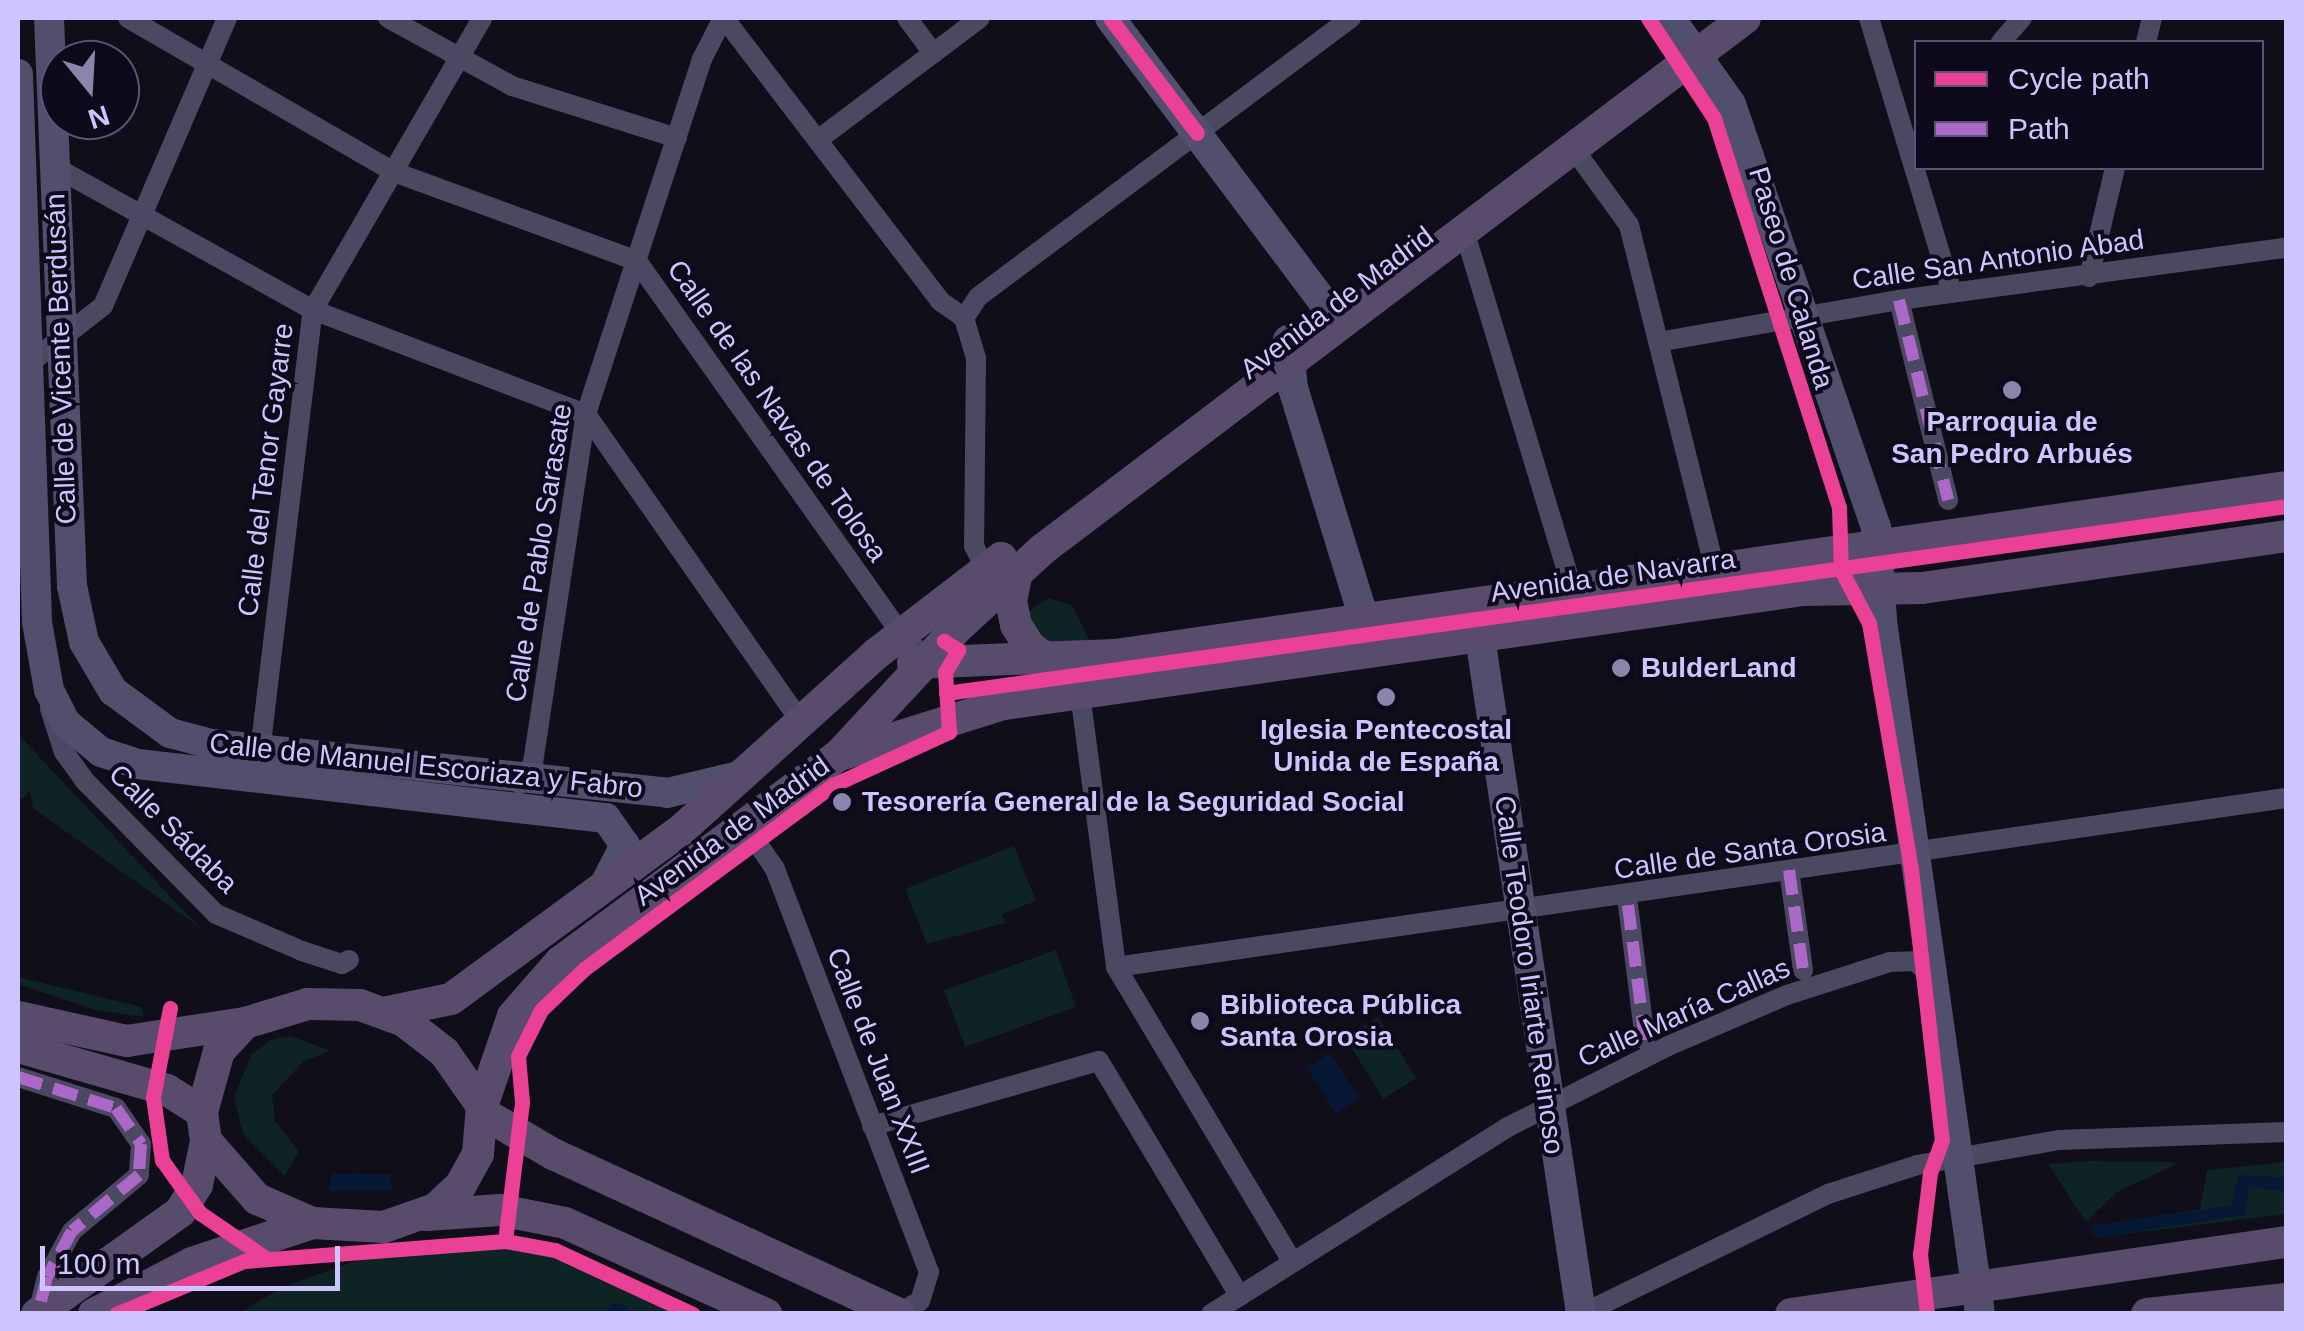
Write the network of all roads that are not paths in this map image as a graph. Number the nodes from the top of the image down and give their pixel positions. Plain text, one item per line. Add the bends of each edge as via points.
1 (49, 18) edge
2 (128, 18) edge
3 (227, 18) edge
4 (388, 18) edge
5 (482, 18) edge
6 (724, 18) edge
7 (908, 18) edge
8 (980, 18) edge
9 (1110, 18) edge
10 (1352, 18) edge
11 (1713, 18) edge
12 (1745, 18) edge
13 (1869, 18) edge
14 (2022, 18) edge
15 (1684, 36) edge
16 (2003, 40) edge
17 (933, 53) junction
18 (459, 55) junction
19 (208, 62) junction
20 (18, 74) edge
21 (1197, 133) junction
22 (676, 138) junction
23 (819, 139) junction
24 (1573, 148) junction
25 (1914, 159) edge
26 (55, 168) junction
27 (2116, 170) edge
28 (394, 172) junction
29 (1918, 172) edge
30 (143, 217) junction
31 (1464, 230) junction
32 (2286, 248) edge
33 (637, 260) junction
34 (2089, 276) junction
35 (1952, 292) junction
36 (1898, 300) junction
37 (313, 310) junction
38 (1340, 312) junction
39 (1803, 315) junction
40 (964, 318) junction
41 (62, 341) junction
42 (1658, 342) junction
43 (1288, 353) junction
44 (28, 365) junction
45 (586, 414) junction
46 (2286, 487) edge
47 (1948, 500) dead end
48 (2286, 536) edge
49 (68, 542) junction
50 (1877, 546) junction
51 (1002, 571) junction
52 (1715, 571) junction
53 (1878, 588) junction
54 (1573, 590) junction
55 (26, 592) edge
56 (1367, 620) junction
57 (902, 635) junction
58 (1480, 637) junction
59 (1416, 646) junction
60 (927, 661) junction
61 (1052, 662) junction
62 (839, 690) junction
63 (113, 691) joint
64 (1080, 693) junction
65 (803, 725) junction
66 (264, 749) junction
67 (82, 755) junction
68 (839, 755) junction
69 (752, 772) junction
70 (528, 777) junction
71 (294, 781) junction
72 (432, 796) junction
73 (2286, 798) edge
74 (744, 824) junction
75 (1915, 852) junction
76 (1789, 870) junction
77 (604, 887) junction
78 (1628, 905) dead end
79 (1518, 909) junction
80 (349, 960) dead end
81 (1116, 967) junction
82 (1803, 970) dead end
83 (1931, 976) junction
84 (388, 1012) junction
85 (18, 1017) edge
86 (245, 1022) junction
87 (1644, 1040) dead end
88 (18, 1047) edge
89 (18, 1077) edge
90 (1546, 1105) junction
91 (483, 1110) junction
92 (204, 1126) junction
93 (872, 1126) junction
94 (2286, 1132) edge
95 (1957, 1156) junction
96 (422, 1215) junction
97 (312, 1224) junction
98 (2286, 1242) edge
99 (1292, 1262) junction
100 (1239, 1295) junction
101 (1978, 1299) edge
102 (2286, 1299) edge
103 (37, 1313) edge
104 (899, 1313) edge
105 (94, 1314) edge
106 (766, 1314) edge
107 (1211, 1314) edge
108 (1581, 1314) edge
109 (1791, 1314) edge
110 (2147, 1314) edge

1 - 26 main road, Calle de Vicente Berdusán
2 - 19 street, Calle de las Navas de Tolosa
3 - 19 street
4 - 18 street
5 - 18 street, Calle del Tenor Gayarre
6 - 22 street, Calle de Pablo Sarasate
6 - 23 street
7 - 17 street
8 - 17 street
9 - 21 main road
10 - 21 street
11 - 15 main road, Avenida de Madrid
12 - 15 main road, Avenida de Madrid
13 - 25 street
14 - 16 street
15 - 24 main road, Avenida de Madrid
15 - 38 main road, Avenida de Madrid
15 - 39 main road, Paseo de Calanda via 1731,104
17 - 23 street
18 - 22 street via 512,86
18 - 28 street, Calle del Tenor Gayarre
19 - 28 street, Calle de las Navas de Tolosa
19 - 30 street
20 - 44 main road, Calle de Vicente Berdusán
21 - 38 main road
21 - 40 street via 978,297
22 - 33 street, Calle de Pablo Sarasate
23 - 40 street via 940,301
24 - 31 main road, Avenida de Madrid
24 - 42 street via 1630,225
26 - 30 street
26 - 41 main road, Calle de Vicente Berdusán
27 - 34 street
28 - 33 street, Calle de las Navas de Tolosa
28 - 37 street, Calle del Tenor Gayarre
29 - 35 street
30 - 37 street
30 - 41 street via 103,306
31 - 38 main road, Avenida de Madrid
31 - 54 street
32 - 34 street, Calle San Antonio Abad
33 - 45 street, Calle de Pablo Sarasate
33 - 57 street, Calle de las Navas de Tolosa
34 - 35 street, Calle San Antonio Abad
35 - 36 street, Calle San Antonio Abad
36 - 39 street, Calle San Antonio Abad
36 - 47 street
37 - 45 street
37 - 66 street, Calle del Tenor Gayarre
38 - 43 main road, Avenida de Madrid
39 - 42 street, Calle San Antonio Abad
39 - 50 main road, Paseo de Calanda via 1874,517
40 - 51 street via 976,358 974,540
41 - 44 street
41 - 49 main road, Calle de Vicente Berdusán
42 - 52 street
43 - 51 main road, Avenida de Madrid
43 - 56 main road
44 - 55 main road, Calle de Vicente Berdusán
45 - 65 street
45 - 70 street, Calle de Pablo Sarasate
46 - 50 main road, Avenida de Navarra
48 - 53 main road, Avenida de Navarra via 1922,588
49 - 55 main road
49 - 63 main road, Calle de Vicente Berdusán via 84,642
50 - 52 main road, Avenida de Navarra
50 - 53 main road, Paseo de Calanda
51 - 57 main road, Avenida de Madrid
51 - 60 main road, Avenida de Madrid
51 - 61 main road via 1016,625
52 - 54 main road, Avenida de Navarra
53 - 58 main road, Avenida de Navarra via 1827,587
53 - 75 main road, Paseo de Calanda
54 - 56 main road, Avenida de Navarra
55 - 67 main road, Calle de Vicente Berdusán via 49,690
56 - 59 main road
56 - 61 main road, Avenida de Navarra
57 - 60 street, Calle de las Navas de Tolosa
57 - 62 main road, Avenida de Madrid
58 - 59 main road, Avenida de Navarra
58 - 79 main road, Calle Teodoro Iriarte Reinoso
59 - 64 main road, Avenida de Navarra
60 - 61 main road, Avenida de Navarra
60 - 62 main road, Avenida de Navarra
60 - 68 main road, Avenida de Madrid
62 - 65 main road, Avenida de Madrid
63 - 66 main road, Calle de Manuel Escoriaza y Fabro via 170,733
64 - 68 main road, Avenida de Navarra via 965,711
64 - 81 street
65 - 69 main road, Avenida de Madrid
66 - 70 main road, Calle de Manuel Escoriaza y Fabro
66 - 71 street
67 - 71 main road, Calle de Manuel Escoriaza y Fabro
67 - 80 street, Calle Sádaba via 216,914 342,964
68 - 74 main road, Avenida de Madrid
69 - 70 main road, Calle de Manuel Escoriaza y Fabro via 684,792
69 - 77 main road, Avenida de Madrid
70 - 72 street via 501,792
71 - 72 main road, Calle de Manuel Escoriaza y Fabro
72 - 77 main road, Calle de Manuel Escoriaza y Fabro via 606,818 625,845
73 - 75 street, Calle de Santa Orosia
74 - 91 main road, Avenida de Madrid via 540,980 507,1026
74 - 93 street, Calle de Juan XXIII via 775,868
75 - 76 street, Calle de Santa Orosia
75 - 83 main road, Paseo de Calanda
76 - 79 street, Calle de Santa Orosia
76 - 82 street
77 - 84 main road, Avenida de Madrid via 451,999
78 - 87 street
79 - 81 street, Calle de Santa Orosia
79 - 90 main road, Calle Teodoro Iriarte Reinoso
81 - 99 street
83 - 90 street, Calle María Callas via 1908,959 1815,986
83 - 95 main road, Paseo de Calanda
84 - 86 main road via 308,1004
84 - 91 main road via 444,1052
85 - 86 main road via 127,1041
86 - 92 main road via 215,1060
88 - 92 main road via 167,1090
89 - 103 street via 116,1108 141,1144 139,1175 72,1230 47,1276
90 - 99 street, Calle María Callas
90 - 108 main road, Calle Teodoro Iriarte Reinoso
91 - 96 main road via 482,1143 466,1178
91 - 104 main road via 553,1154
92 - 97 main road via 256,1199
92 - 103 main road via 197,1185 180,1212
93 - 100 street via 1099,1062
93 - 104 street, Calle de Juan XXIII via 929,1272 920,1301
94 - 95 street via 2060,1140
95 - 101 main road, Paseo de Calanda
95 - 108 street via 1828,1194
96 - 97 main road via 384,1227
96 - 106 main road via 500,1210 565,1223
97 - 105 main road via 192,1263
98 - 101 main road
99 - 100 street, Calle María Callas
100 - 107 street, Calle María Callas
101 - 109 main road
102 - 110 main road

